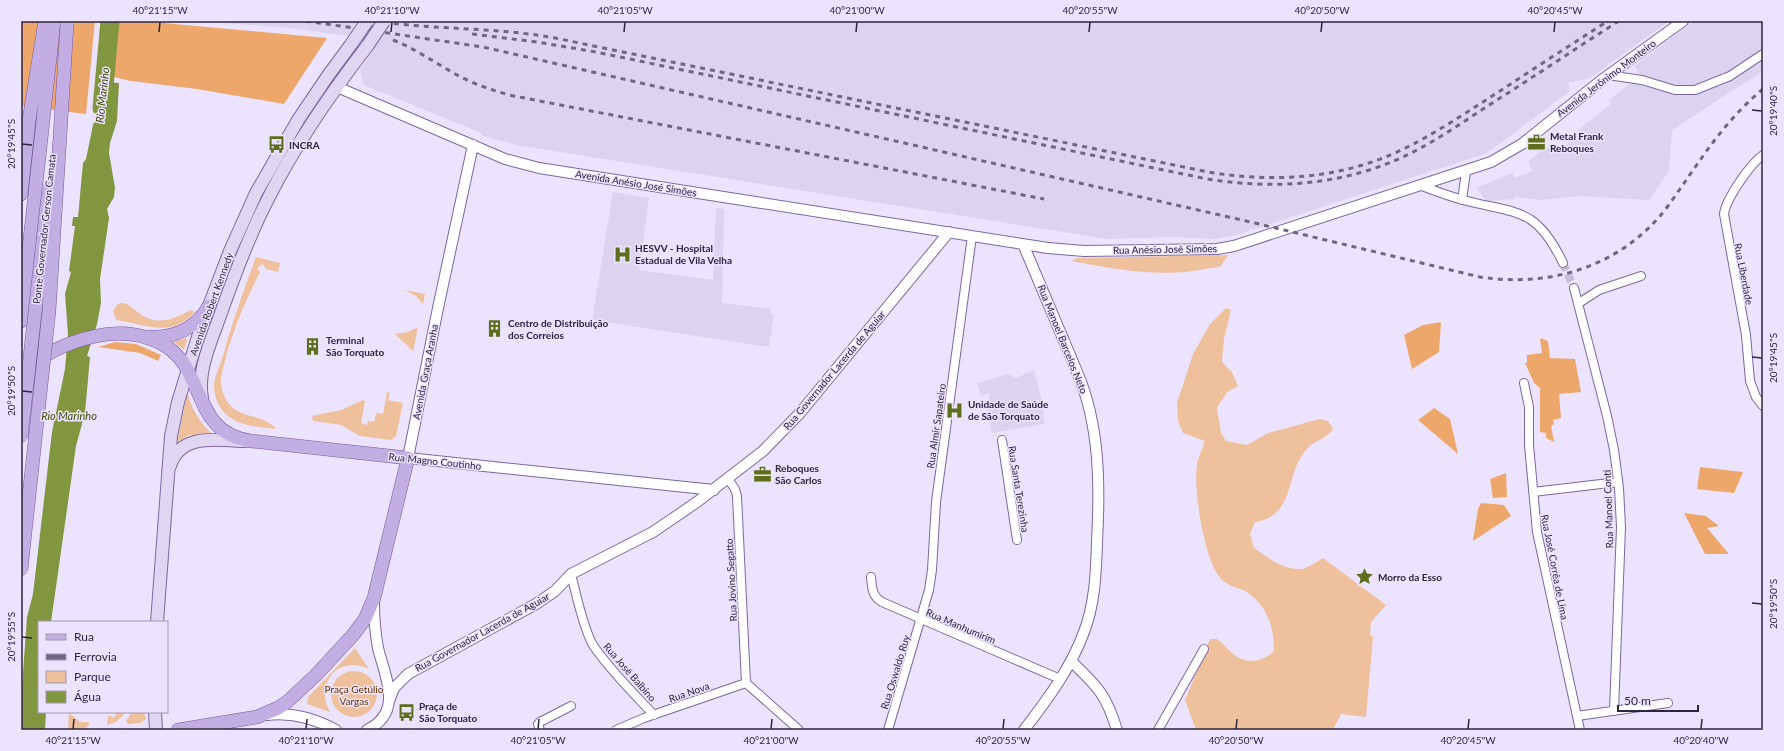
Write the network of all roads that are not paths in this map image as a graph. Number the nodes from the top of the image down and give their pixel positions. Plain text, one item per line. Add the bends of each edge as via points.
1 (45, 21) edge
2 (367, 21) edge
3 (384, 21) edge
4 (1683, 21) edge
5 (63, 22) edge
6 (1763, 54) edge
7 (1608, 75) junction
8 (337, 88) junction
9 (473, 145) junction
10 (1763, 155) edge
11 (1466, 172) junction
12 (1422, 186) junction
13 (21, 194) edge
14 (1462, 200) junction
15 (949, 232) junction
16 (972, 236) junction
17 (1023, 244) junction
18 (1562, 263) tunnel mouth
19 (1641, 276) dead end
20 (1574, 288) tunnel mouth
21 (1579, 303) junction
22 (209, 306) junction
23 (21, 321) edge
24 (148, 338) junction
25 (188, 370) junction
26 (21, 375) edge
27 (1524, 383) dead end
28 (1763, 406) edge
29 (205, 409) junction
30 (21, 437) edge
31 (1002, 440) dead end
32 (251, 441) junction
33 (408, 458) junction
34 (170, 470) junction
35 (728, 479) junction
36 (1618, 482) junction
37 (714, 490) junction
38 (1532, 492) junction
39 (1017, 540) dead end
40 (21, 570) edge
41 (571, 574) junction
42 (871, 577) dead end
43 (374, 598) junction
44 (921, 619) junction
45 (157, 621) edge
46 (1204, 649) dead end
47 (1071, 661) junction
48 (1060, 679) junction
49 (746, 683) junction
50 (389, 701) junction
51 (1668, 704) dead end
52 (571, 706) dead end
53 (1614, 711) junction
54 (155, 713) edge
55 (654, 715) junction
56 (1577, 716) junction
57 (257, 717) junction
58 (373, 728) edge
59 (156, 730) edge
60 (178, 730) edge
61 (336, 730) edge
62 (540, 730) edge
63 (616, 730) edge
64 (799, 730) edge
65 (888, 730) edge
66 (1024, 730) edge
67 (1117, 730) edge
68 (1158, 730) edge
69 (1580, 730) edge

1 - 13 main road
2 - 22 main road, Avenida Robert Kennedy, bridge via 326,77 267,172 233,244
3 - 8 main road, Avenida Robert Kennedy, bridge
4 - 7 street, Avenida Jerônimo Monteiro
5 - 23 main road, Ponte Governador Gerson Camata
5 - 30 main road, Ponte Governador Gerson Camata, bridge
5 - 40 main road, bridge via 49,311
6 - 7 street via 1730,76 1695,90 1675,90 1642,80
7 - 11 street, Avenida Jerônimo Monteiro via 1512,151
8 - 9 street, Avenida Anésio José Simões
8 - 29 main road, Avenida Robert Kennedy via 282,172 242,257 204,366 201,385
9 - 15 street, Avenida Anésio José Simões via 515,162 539,168
9 - 33 street, Avenida Graça Aranha
10 - 28 street, Rua Liberdade via 1755,162 1728,202 1724,214 1746,335 1750,381 1756,397
11 - 12 street, Avenida Jerônimo Monteiro
11 - 14 street
12 - 14 street
12 - 17 street, Rua Anésio José Simões via 1226,248 1084,251
14 - 18 street via 1513,211 1528,218 1543,229
15 - 16 street, Rua Anésio José Simões
15 - 35 street, Rua Governador Lacerda de Aguiar via 800,413 763,450
16 - 17 street, Rua Anésio José Simões
16 - 44 street, Rua Almir Sapateiro via 936,502 931,581
17 - 47 street, Rua Manoel Barcelos Neto via 1082,383 1098,466 1099,497 1094,589 1084,632
19 - 21 street via 1599,290
20 - 21 street, Rua Manoel Conti
21 - 36 street, Rua Manoel Conti via 1607,416
22 - 24 main road via 198,320 183,331 166,337
22 - 25 main road, Avenida Robert Kennedy
24 - 25 main road via 168,347
24 - 26 main road via 125,334 100,335 74,342 48,354
25 - 29 main road
25 - 34 main road, Avenida Robert Kennedy via 174,419
27 - 38 street, Rua José Corrêa de Lima via 1529,407
29 - 32 main road via 220,428 235,437
31 - 39 street, Rua Santa Terezinha
32 - 33 main road, Rua Magno Coutinho
32 - 34 main road, Rua Magno Coutinho via 196,441 179,451
33 - 37 street, Rua Magno Coutinho
33 - 43 main road, Avenida Graça Aranha
34 - 45 main road, Avenida Robert Kennedy
35 - 37 street, Rua Governador Lacerda de Aguiar
35 - 49 street, Rua Jovino Segatto via 737,496
36 - 38 street
36 - 53 street, Rua Manoel Conti via 1621,527
37 - 41 street, Rua Governador Lacerda de Aguiar via 653,532
38 - 56 street, Rua José Corrêa de Lima via 1540,549
41 - 50 street, Rua Governador Lacerda de Aguiar via 555,591 536,604 408,674 394,688
41 - 55 street, Rua José Balbino via 579,609 592,644
42 - 44 street, Rua Manhumirim via 876,598
43 - 50 street via 376,637 389,687
43 - 57 main road, Avenida Graça Aranha via 360,627 316,675 287,702
44 - 48 street, Rua Manhumirim
44 - 65 street, Rua Oswaldo Ruy
46 - 68 street
47 - 48 street, Rua Manoel Barcelos Neto
47 - 67 street via 1102,693
48 - 66 street, Rua Manoel Barcelos Neto
49 - 55 street, Rua Nova
49 - 64 street
50 - 58 street via 385,713
51 - 53 street
52 - 62 street via 540,722
53 - 56 street
54 - 59 main road
55 - 63 street, Rua Nova
56 - 69 street, Rua José Corrêa de Lima
57 - 60 main road, Avenida Graça Aranha
57 - 61 street via 278,714 300,716 311,718

